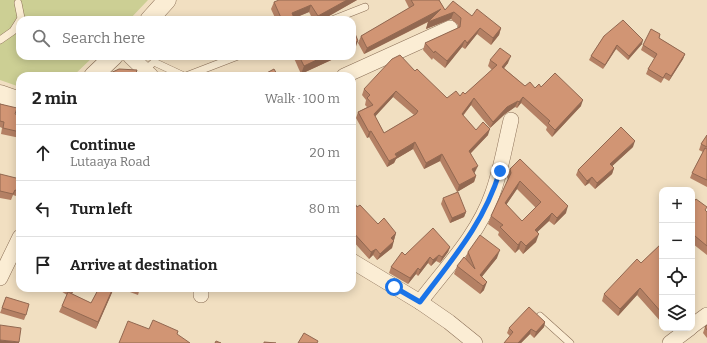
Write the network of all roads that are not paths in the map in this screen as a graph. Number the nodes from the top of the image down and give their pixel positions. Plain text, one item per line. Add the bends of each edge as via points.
1 (167, 0) edge
2 (18, 3) dead end
3 (365, 7) dead end
4 (21, 16) edge
5 (153, 16) edge
6 (342, 16) edge
7 (16, 26) edge
8 (450, 28) dead end
9 (0, 40) edge
10 (110, 60) edge
11 (134, 60) edge
12 (227, 60) edge
13 (97, 72) edge
14 (147, 72) edge
15 (149, 72) edge
16 (176, 72) edge
17 (196, 72) edge
18 (353, 72) edge
19 (0, 94) edge
20 (16, 100) edge
21 (511, 120) dead end
22 (16, 245) edge
23 (356, 263) edge
24 (0, 278) edge
25 (420, 302) junction
26 (707, 315) edge
27 (540, 316) edge
28 (695, 324) edge
29 (686, 331) edge
30 (474, 343) edge
31 (570, 343) edge
32 (670, 343) edge

1 - 5 street
2 - 4 lane
3 - 6 lane
7 - 9 lane
8 - 18 street
10 - 13 street
11 - 14 street
12 - 17 lane
15 - 16 lane via 154,62
19 - 20 street
21 - 25 street via 498,178 482,216
22 - 24 street
23 - 25 street
25 - 30 street
26 - 28 street
27 - 31 lane
29 - 32 street

